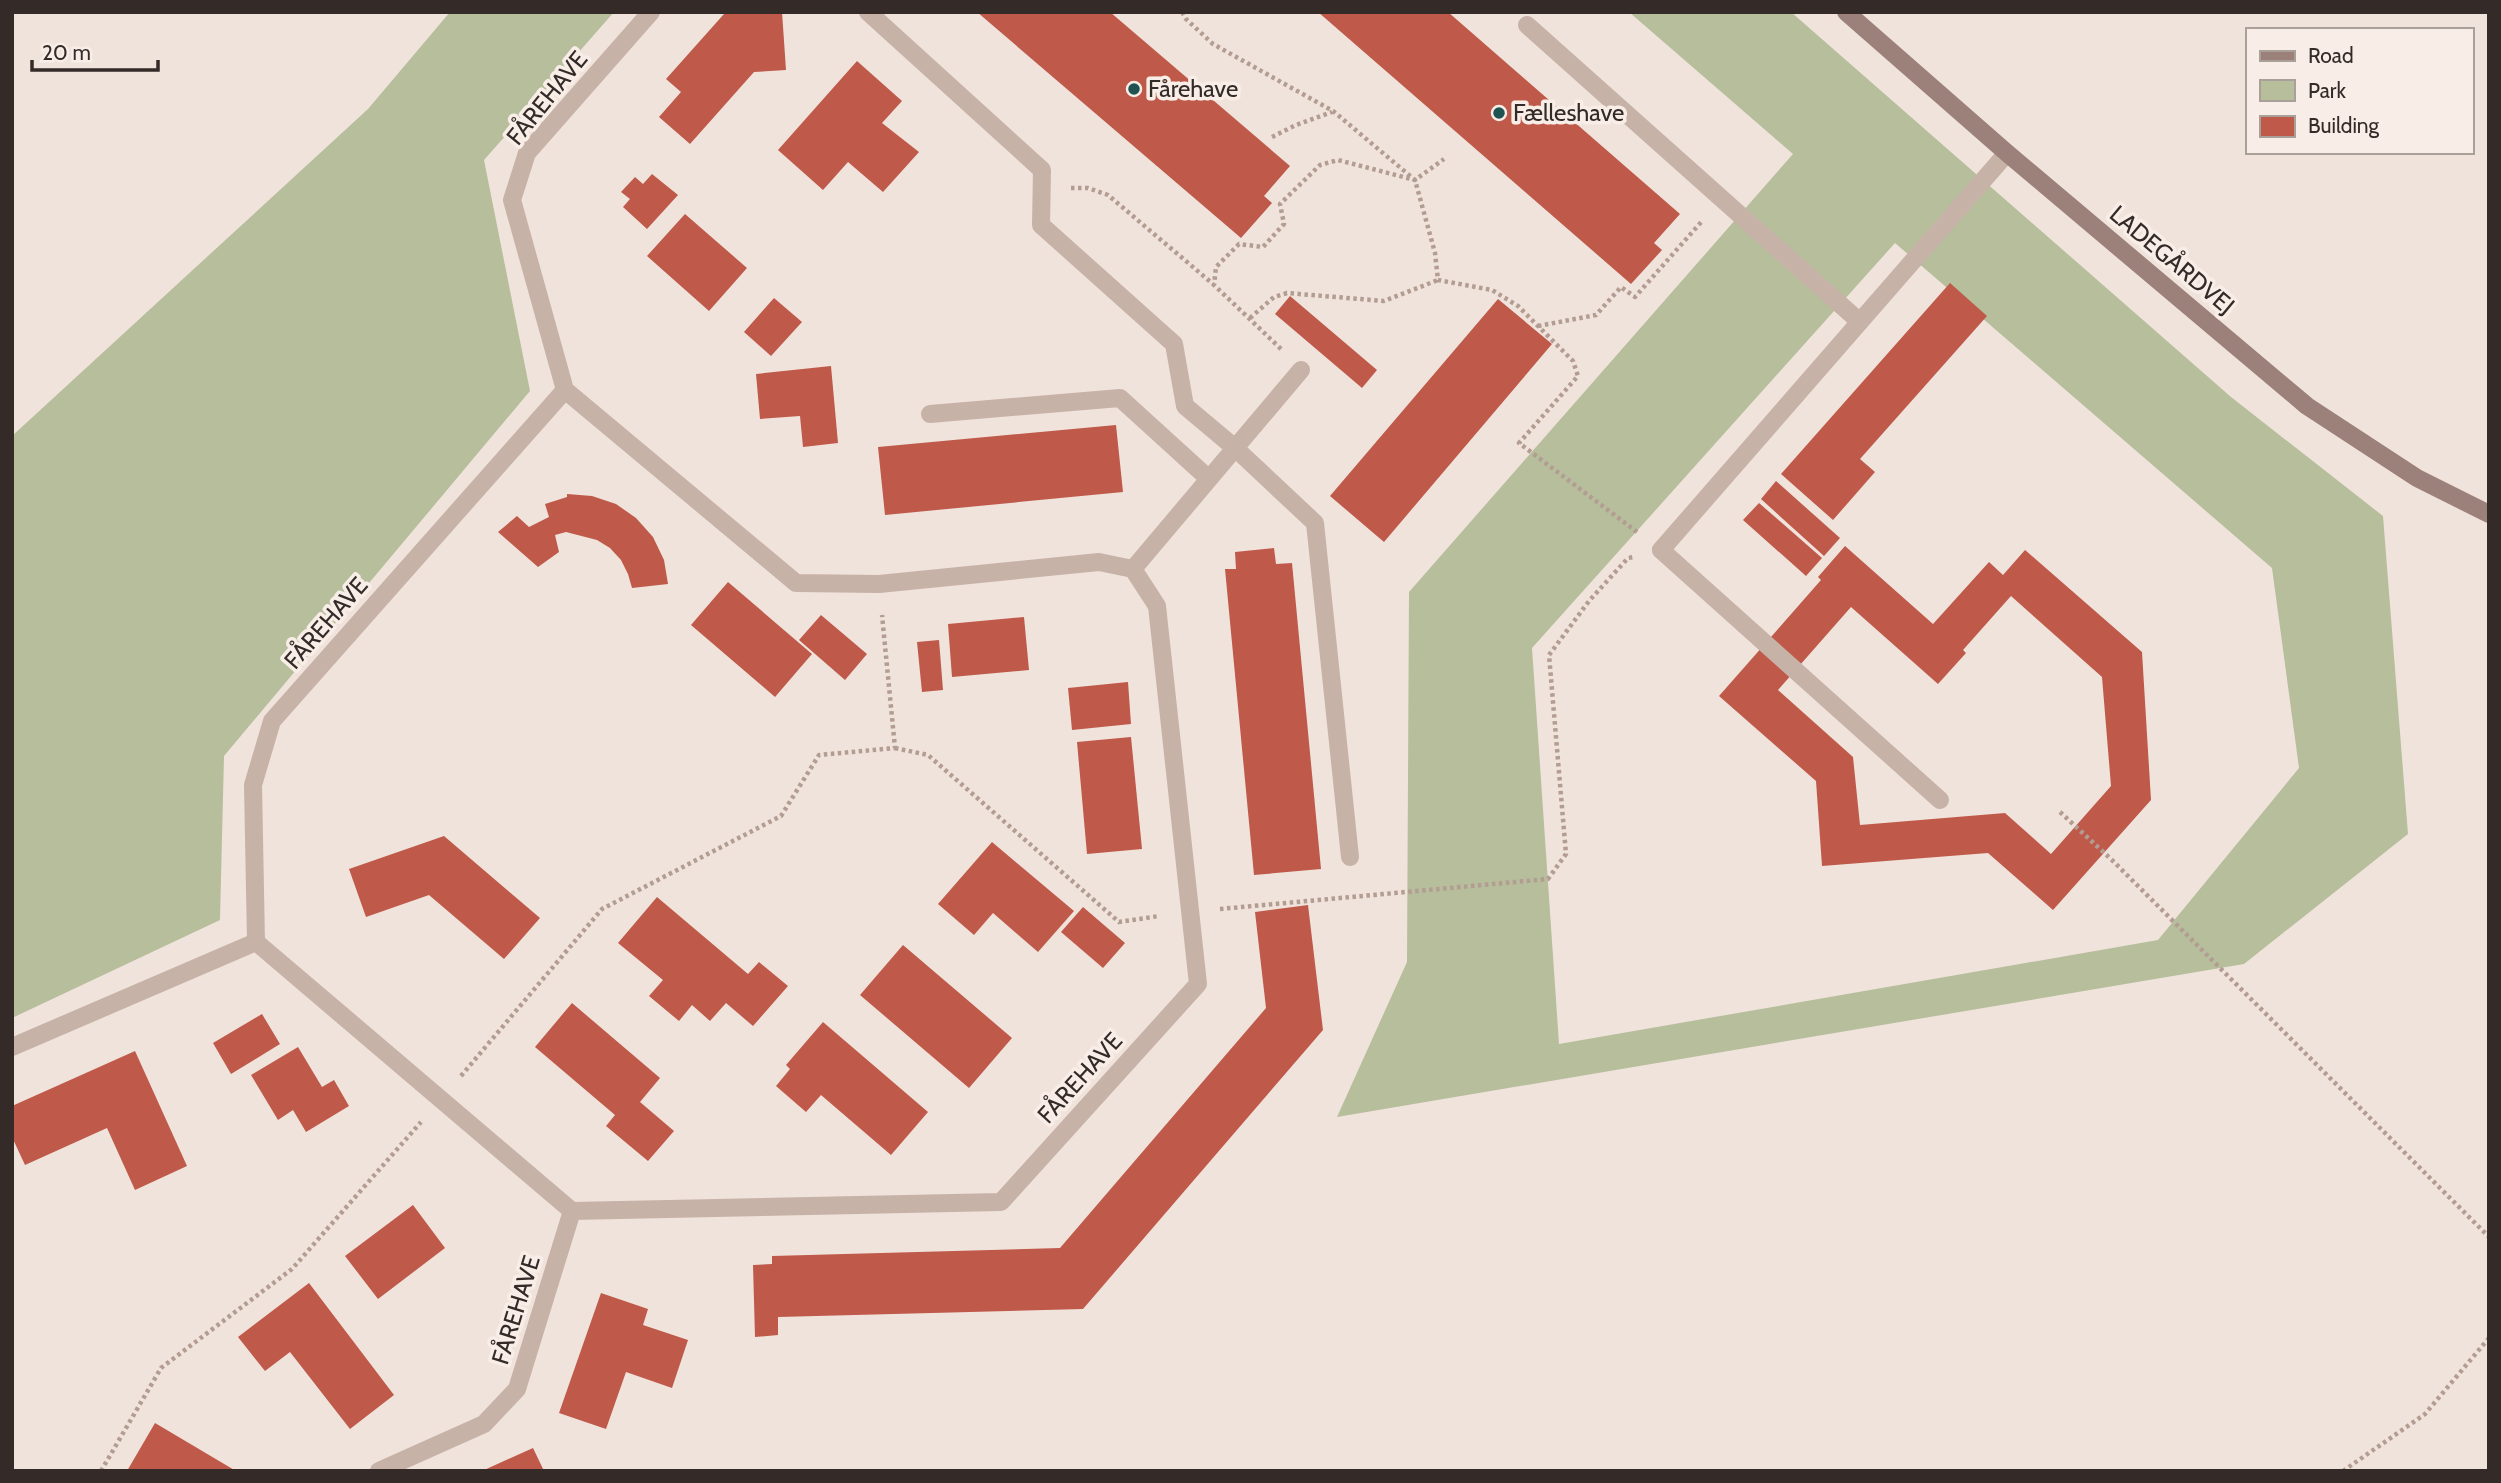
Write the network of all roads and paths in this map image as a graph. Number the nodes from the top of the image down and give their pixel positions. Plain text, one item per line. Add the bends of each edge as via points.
1 (652, 12) edge
2 (868, 12) edge
3 (1182, 12) edge
4 (1846, 12) edge
5 (1527, 26) dead end
6 (1333, 111) junction
7 (1272, 137) dead end
8 (2007, 153) junction
9 (1444, 159) dead end
10 (1415, 180) junction
11 (1042, 190) junction
12 (1721, 199) junction
13 (1438, 280) junction
14 (1214, 285) junction
15 (1250, 318) junction
16 (1860, 322) junction
17 (1537, 326) junction
18 (1301, 370) joint
19 (565, 390) junction
20 (930, 414) dead end
21 (1235, 448) junction
22 (1209, 479) junction
23 (2489, 514) edge
24 (1661, 550) junction
25 (1133, 569) junction
26 (880, 584) junction
27 (895, 748) junction
28 (1940, 800) dead end
29 (2060, 812) dead end
30 (1349, 857) dead end
31 (1192, 911) junction
32 (256, 942) junction
33 (12, 1047) edge
34 (441, 1099) junction
35 (572, 1211) junction
36 (2489, 1237) edge
37 (2489, 1338) edge
38 (100, 1471) edge
39 (379, 1471) edge
40 (2343, 1471) edge

1 - 19 street, FÅREHAVE via 527,153 512,201
2 - 11 street via 1042,170
3 - 6 path via 1213,44
4 - 8 street, LADEGÅRDVEJ
5 - 12 street
6 - 7 path
6 - 10 path
8 - 16 street
8 - 23 street, LADEGÅRDVEJ via 2307,406 2417,478
9 - 10 path
10 - 13 path
10 - 14 path via 1338,160 1320,165 1280,204 1284,224 1262,247 1239,244 1216,267
11 - 14 path via 1088,188 1108,195
11 - 21 street via 1041,225 1174,344 1185,406
12 - 16 street
12 - 17 path via 1635,297 1621,287 1596,315
13 - 15 path via 1384,301 1287,293 1274,297
13 - 17 path via 1492,289
14 - 15 path
15 - 18 path
16 - 24 street
17 - 24 path via 1573,361 1578,376 1519,443
18 - 21 street
19 - 26 street via 796,583
19 - 32 street, FÅREHAVE via 272,721 253,785
20 - 22 street via 1120,398
21 - 22 street
21 - 30 street via 1315,523
22 - 25 street
24 - 28 street
24 - 31 path via 1628,558 1588,601 1549,655 1566,854 1548,879
25 - 26 street via 1098,562
25 - 31 street, FÅREHAVE via 1157,606
26 - 27 path
27 - 31 path via 928,755 1119,922
27 - 34 path via 819,755 781,816 602,909
29 - 36 path
31 - 35 street, FÅREHAVE via 1198,984 1001,1202
32 - 33 street
32 - 34 street
34 - 35 street
34 - 38 path via 292,1269 161,1368
35 - 39 street, FÅREHAVE via 517,1389 484,1424
37 - 40 path via 2425,1414

